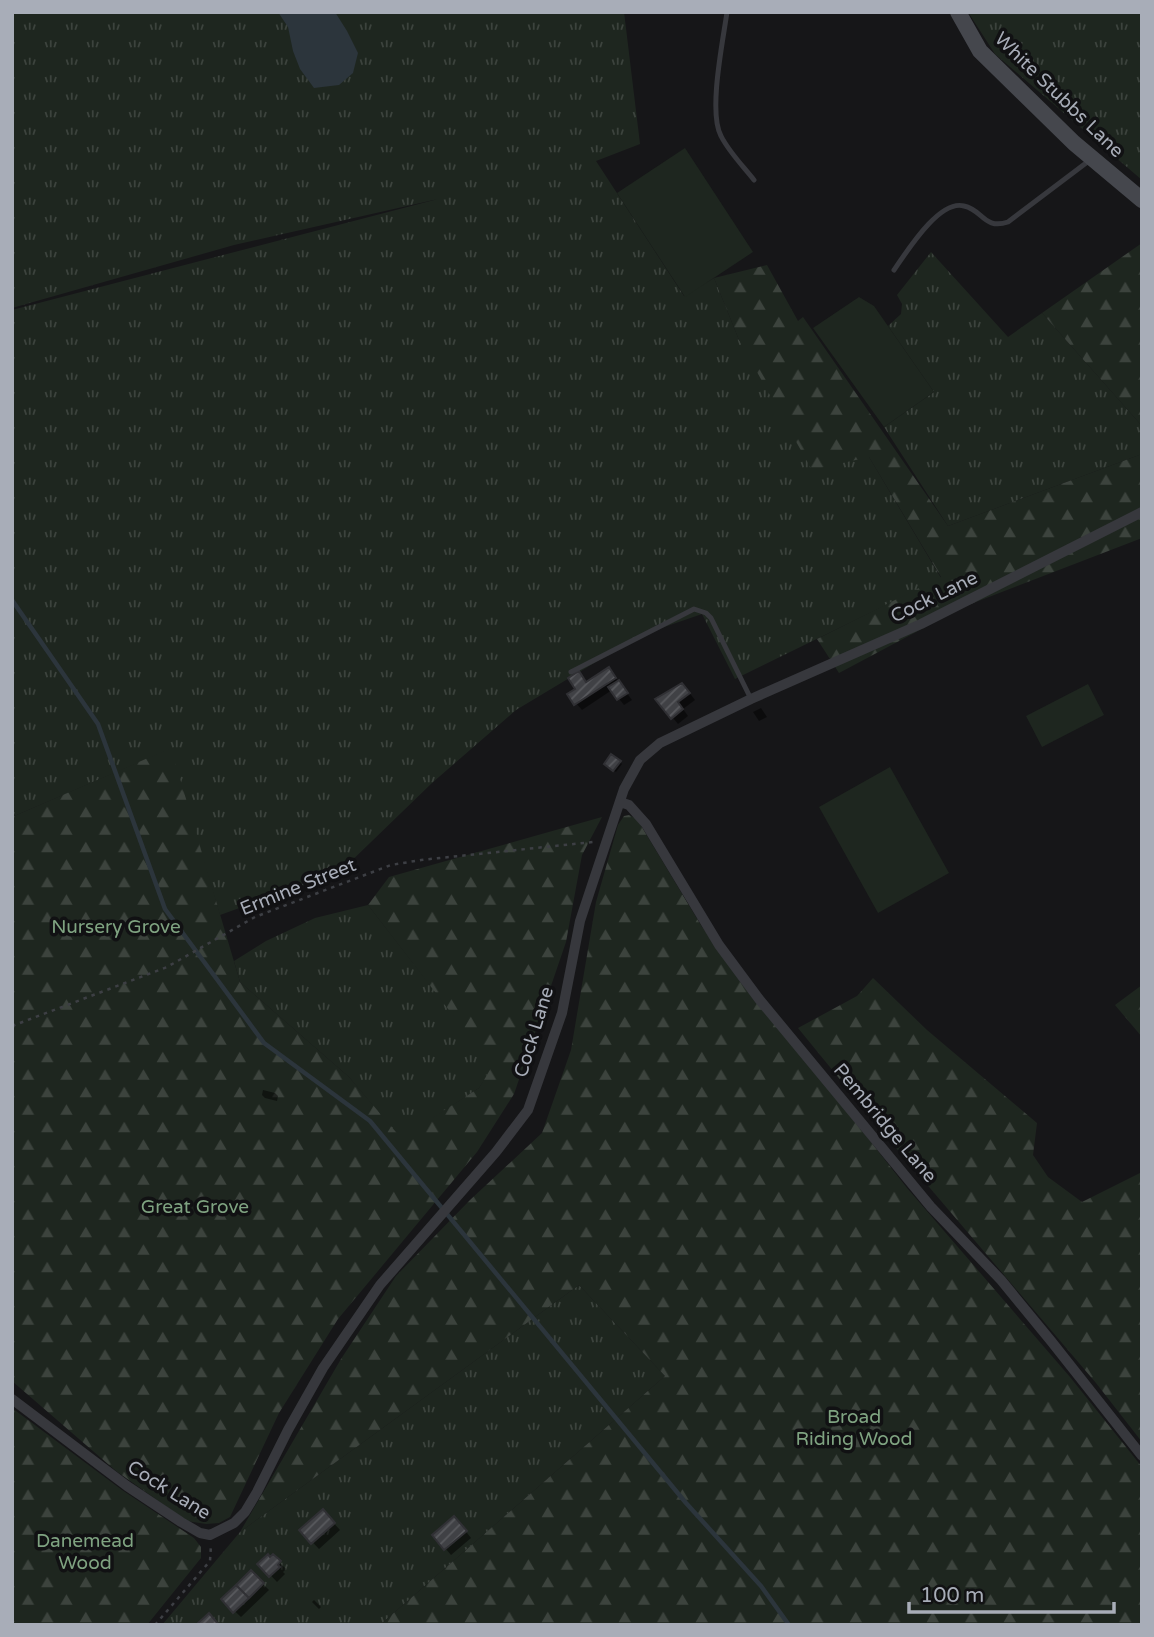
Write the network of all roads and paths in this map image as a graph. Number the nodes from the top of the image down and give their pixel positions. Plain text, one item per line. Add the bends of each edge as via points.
1 (727, 12) edge
2 (958, 12) edge
3 (1093, 158) junction
4 (754, 180) dead end
5 (1142, 200) edge
6 (894, 270) dead end
7 (1142, 512) edge
8 (571, 671) dead end
9 (751, 699) junction
10 (620, 802) junction
11 (609, 832) junction
12 (12, 1026) edge
13 (12, 1399) edge
14 (1142, 1456) edge
15 (210, 1535) junction
16 (155, 1625) edge

1 - 4 lane via 716,117 720,135
2 - 3 street, White Stubbs Lane via 980,51
3 - 5 street, White Stubbs Lane
3 - 6 lane via 1008,222 989,222 965,206 942,212
7 - 9 street, Cock Lane via 920,624
8 - 9 lane via 694,609 711,618
9 - 10 street, Cock Lane via 648,751 633,769
10 - 11 street, Cock Lane
10 - 14 street, Pembridge Lane via 629,805 646,824 719,944 759,999 932,1207 1001,1280
11 - 12 path, Ermine Street via 586,845 391,865 255,917 167,967
11 - 15 street, Cock Lane via 580,921 562,1013 528,1110 380,1285 323,1368 245,1512
13 - 15 street, Cock Lane via 127,1486 181,1522
15 - 16 path via 210,1561

